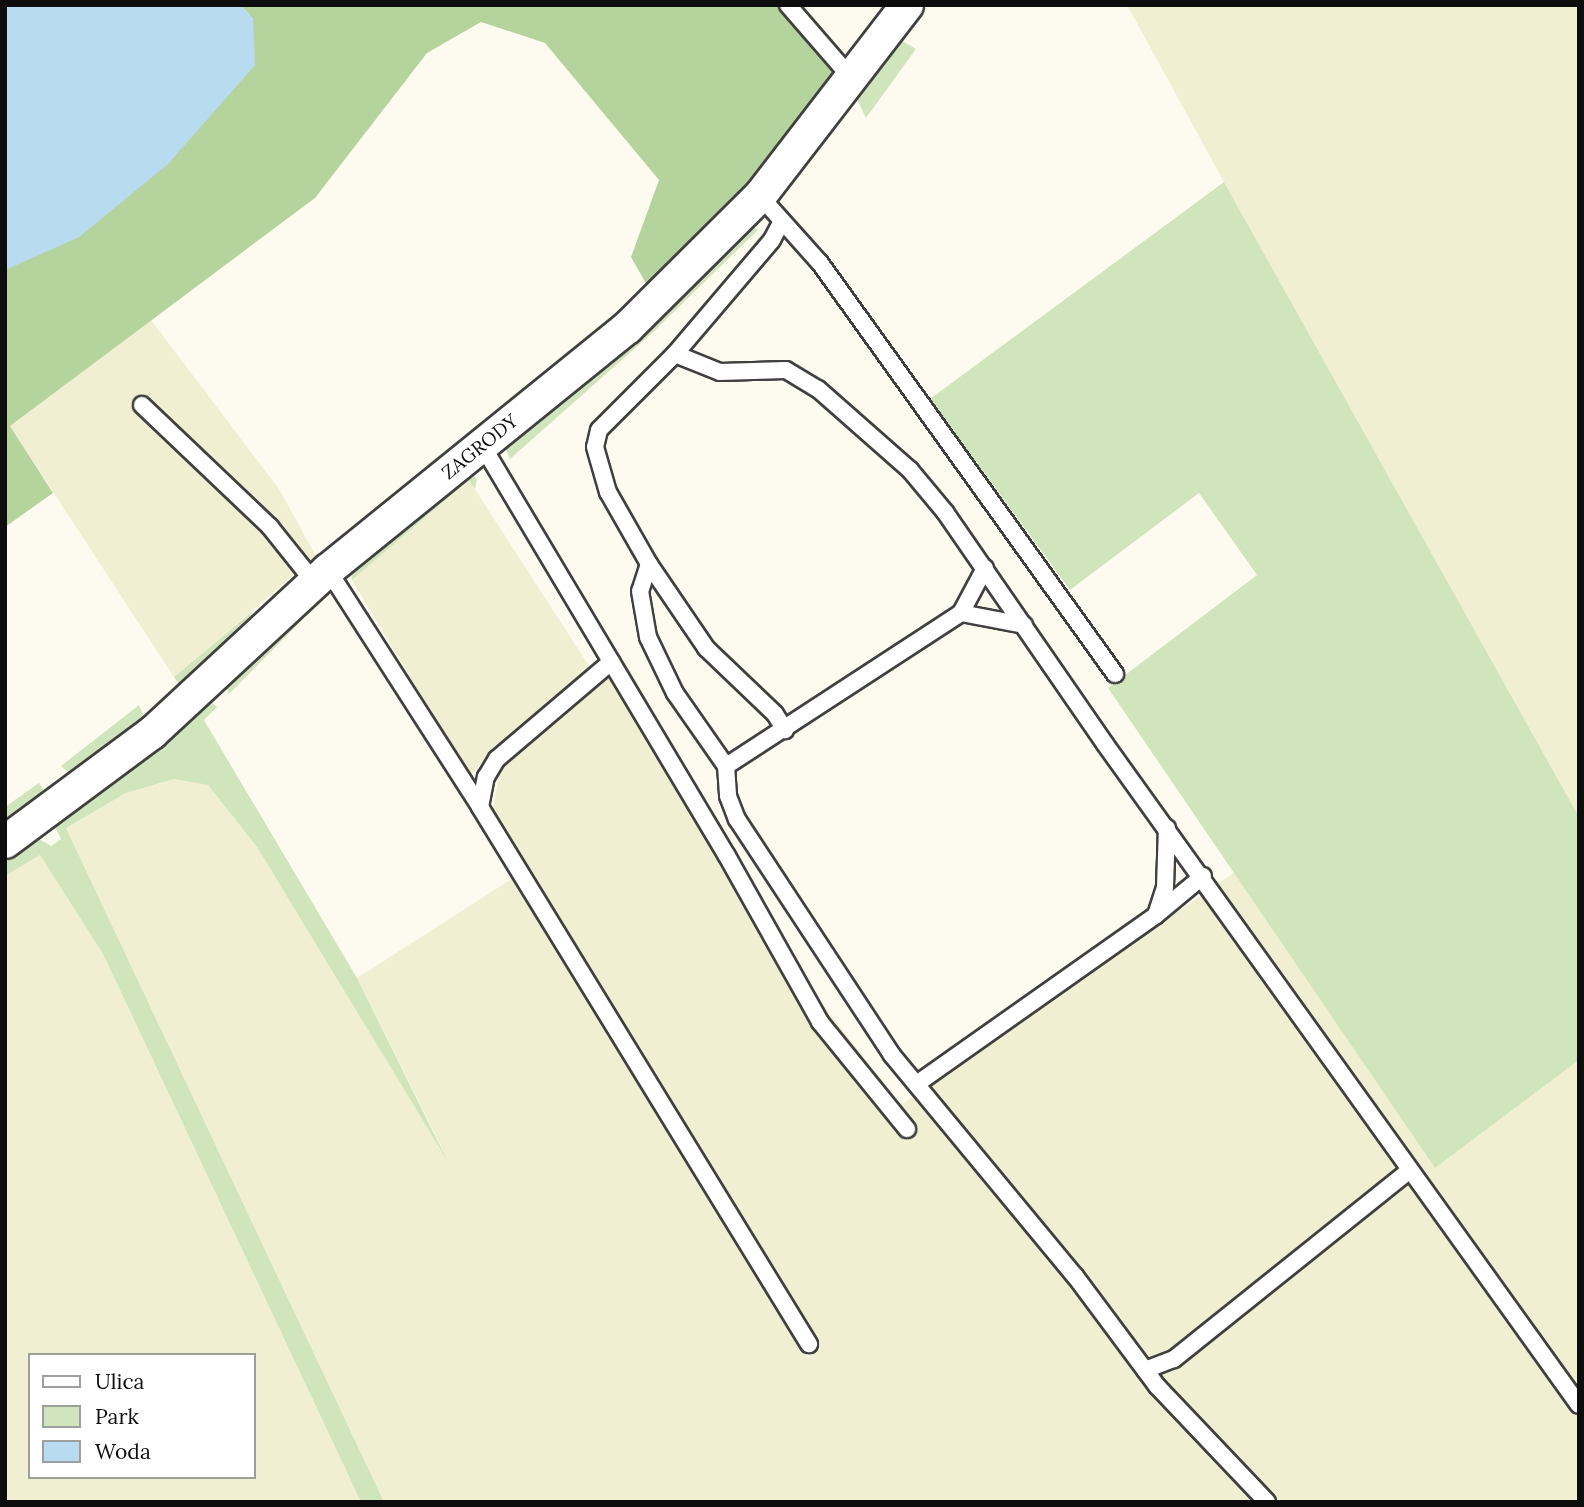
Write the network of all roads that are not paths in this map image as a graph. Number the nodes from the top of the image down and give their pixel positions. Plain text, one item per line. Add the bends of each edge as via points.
1 (789, 5) edge
2 (907, 5) edge
3 (852, 79) junction
4 (760, 196) junction
5 (782, 221) junction
6 (675, 354) junction
7 (142, 405) dead end
8 (482, 445) junction
9 (649, 564) junction
10 (985, 568) junction
11 (321, 576) junction
12 (961, 613) junction
13 (1024, 625) junction
14 (611, 662) junction
15 (1115, 674) dead end
16 (785, 730) junction
17 (726, 766) junction
18 (480, 807) junction
19 (1167, 828) junction
20 (5, 842) edge
21 (1203, 876) junction
22 (1156, 915) junction
23 (918, 1083) junction
24 (907, 1129) dead end
25 (1410, 1170) junction
26 (809, 1344) dead end
27 (1145, 1370) junction
28 (1579, 1405) edge
29 (1266, 1502) edge

1 - 3 lane
2 - 3 street, ZAGRODY
3 - 4 street, ZAGRODY
4 - 5 lane
4 - 8 street, ZAGRODY via 627,328
5 - 6 lane via 772,240
5 - 15 lane via 820,262
6 - 9 lane via 599,430 595,447 608,492
6 - 10 lane via 720,372 786,370 818,389 910,470
7 - 11 lane
8 - 11 street, ZAGRODY
8 - 14 lane
9 - 16 lane via 706,648 775,714
9 - 17 lane via 640,591 648,637 675,693
10 - 12 lane
10 - 13 lane
11 - 18 lane
11 - 20 street, ZAGRODY via 152,733
12 - 13 lane
12 - 16 lane
13 - 19 lane
14 - 18 lane via 497,759 486,777
14 - 24 lane via 820,1022
16 - 17 lane
17 - 23 lane via 728,796 737,819 871,1025
18 - 26 lane
19 - 21 lane
19 - 22 lane via 1165,887
21 - 22 lane
21 - 25 lane
22 - 23 lane
23 - 27 lane via 1092,1297
25 - 27 lane via 1174,1359
25 - 28 lane
27 - 29 lane

